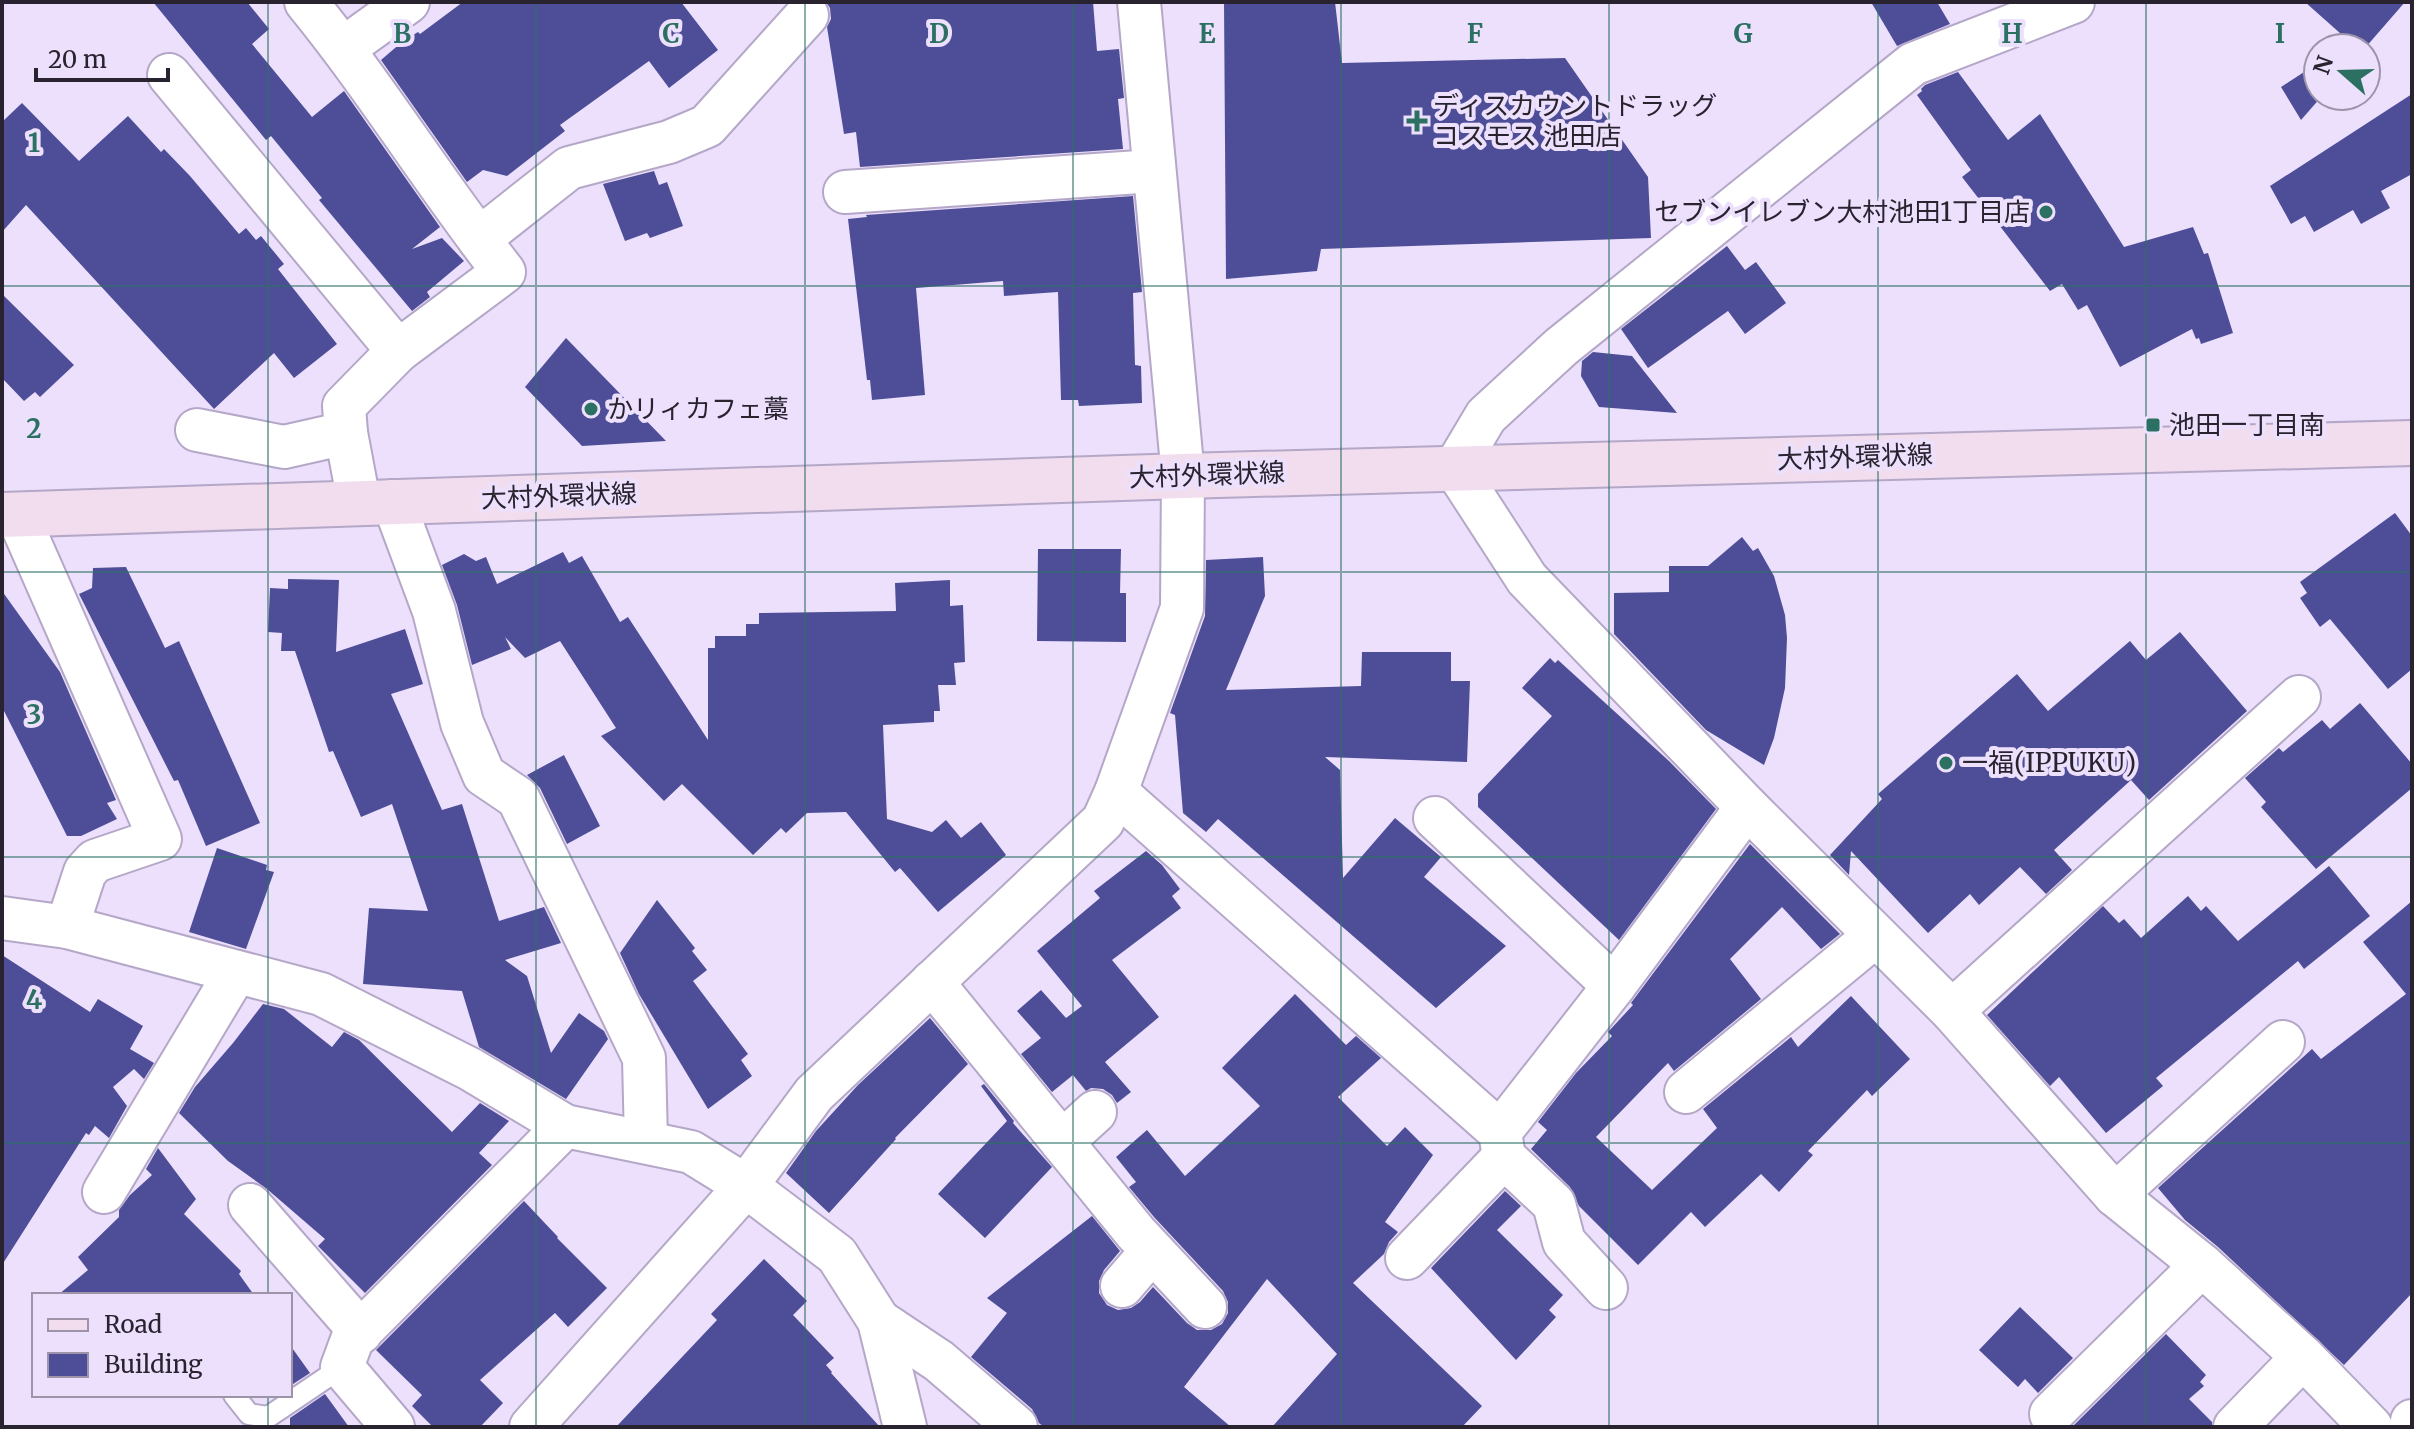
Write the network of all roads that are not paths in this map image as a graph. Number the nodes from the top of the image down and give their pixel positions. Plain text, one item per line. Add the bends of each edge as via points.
1 (306, 2) edge
2 (408, 2) edge
3 (1139, 2) edge
4 (2073, 2) edge
5 (807, 15) dead end
6 (344, 48) junction
7 (169, 75) dead end
8 (1154, 171) junction
9 (845, 192) dead end
10 (479, 239) junction
11 (398, 351) junction
12 (197, 430) dead end
13 (346, 433) junction
14 (2412, 443) edge
15 (1455, 468) junction
16 (1183, 476) junction
17 (376, 502) junction
18 (9, 514) edge
19 (2299, 697) dead end
20 (1116, 792) junction
21 (1747, 807) junction
22 (1435, 818) dead end
23 (2, 918) edge
24 (67, 927) junction
25 (1875, 936) junction
26 (236, 972) junction
27 (932, 982) junction
28 (1614, 986) junction
29 (1952, 1011) junction
30 (2283, 1042) dead end
31 (1686, 1092) dead end
32 (1095, 1112) dead end
33 (565, 1126) junction
34 (646, 1142) junction
35 (1062, 1142) junction
36 (1502, 1144) junction
37 (746, 1186) junction
38 (104, 1192) dead end
39 (2115, 1195) junction
40 (250, 1205) dead end
41 (1152, 1251) junction
42 (1407, 1258) dead end
43 (2202, 1265) junction
44 (1122, 1286) dead end
45 (1606, 1288) dead end
46 (1205, 1307) dead end
47 (879, 1321) junction
48 (352, 1350) junction
49 (2303, 1357) junction
50 (236, 1397) edge
51 (2051, 1414) dead end
52 (2412, 1421) edge
53 (393, 1427) edge
54 (531, 1427) edge
55 (905, 1427) edge
56 (1016, 1427) edge
57 (2235, 1427) edge
58 (2371, 1427) edge
59 (2411, 1427) edge

1 - 6 street
2 - 6 street
3 - 8 street
4 - 15 street via 1913,64 1561,347 1486,416
5 - 10 street via 707,126 669,142 569,168
6 - 10 street
7 - 11 street
8 - 9 street
8 - 16 street
10 - 11 street via 504,272
11 - 13 street via 344,406
12 - 13 street via 284,447
13 - 17 street
14 - 15 main road, 大村外環状線
15 - 16 main road, 大村外環状線
15 - 21 street via 1527,579
16 - 17 main road, 大村外環状線
16 - 20 street via 1182,608
17 - 18 main road, 大村外環状線
17 - 34 street via 434,611 462,723 484,775 518,798 644,1058
18 - 24 street via 160,839 95,861 85,872
19 - 29 street
20 - 27 street via 1103,821
20 - 36 street
21 - 25 street
21 - 28 street
22 - 28 street
23 - 24 street
24 - 26 street
25 - 29 street
25 - 31 street
26 - 33 street via 321,994 470,1069
26 - 38 street
27 - 35 street
27 - 37 street via 814,1094
28 - 36 street
29 - 39 street
30 - 39 street
32 - 35 street
33 - 34 street
33 - 48 street
34 - 37 street via 691,1152
35 - 41 street
36 - 42 street
36 - 45 street via 1554,1204 1564,1242
37 - 47 street via 837,1255
37 - 54 street
39 - 43 street
40 - 48 street
41 - 44 street
41 - 46 street
43 - 49 street
43 - 51 street
47 - 55 street
47 - 56 street via 939,1361
48 - 50 lane via 268,1417 249,1414
48 - 53 street
49 - 57 street
49 - 58 street
52 - 59 street

